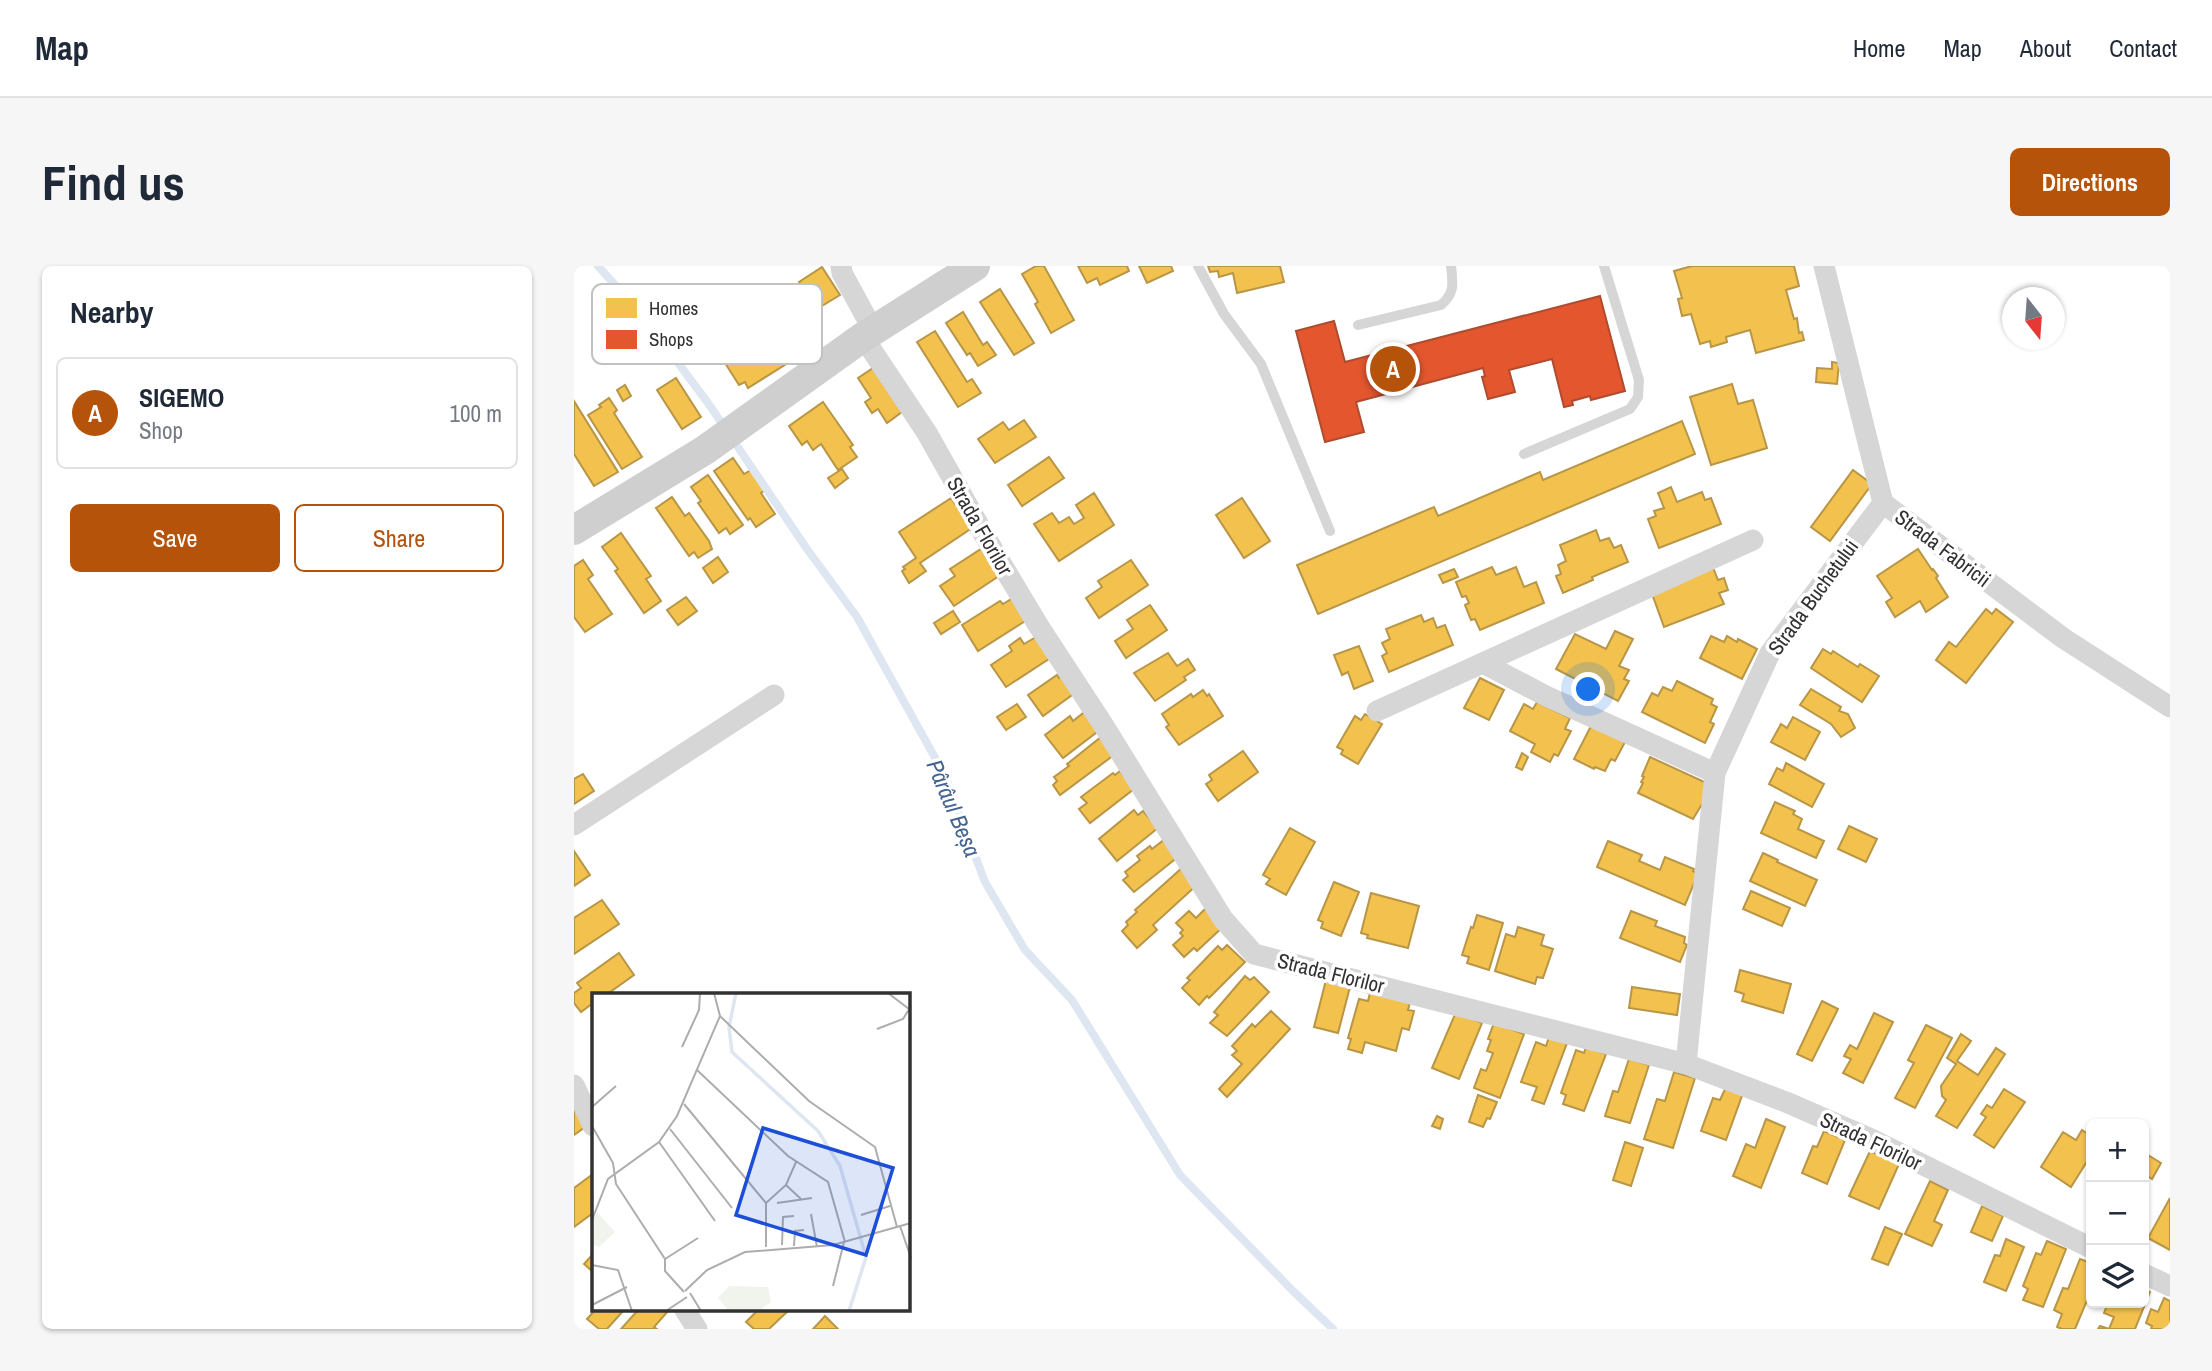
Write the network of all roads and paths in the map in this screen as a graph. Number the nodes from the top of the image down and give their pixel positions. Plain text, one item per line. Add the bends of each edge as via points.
1 (841, 266) edge
2 (975, 266) edge
3 (1198, 266) edge
4 (1451, 266) edge
5 (1604, 266) edge
6 (1824, 266) edge
7 (1358, 325) dead end
8 (868, 333) junction
9 (1524, 454) dead end
10 (1883, 503) junction
11 (574, 530) edge
12 (1330, 531) dead end
13 (1753, 540) dead end
14 (1483, 663) junction
15 (774, 695) dead end
16 (2170, 707) edge
17 (1377, 711) dead end
18 (1715, 773) junction
19 (574, 825) edge
20 (1686, 1064) junction
21 (574, 1085) edge
22 (592, 1124) edge
23 (2086, 1246) edge
24 (2149, 1276) edge
25 (2170, 1286) edge
26 (686, 1312) edge
27 (697, 1329) edge

1 - 8 street, Strada Florilor
2 - 8 main road
3 - 12 lane via 1224,314 1261,364
4 - 7 lane via 1454,288 1441,305
5 - 9 lane via 1639,380 1638,397 1630,409
6 - 10 street, Strada Fabricii
8 - 11 main road via 705,450
8 - 20 street, Strada Florilor via 1038,625 1223,919 1254,954
10 - 16 street, Strada Fabricii via 2063,638
10 - 18 street, Strada Buchetului via 1770,653
13 - 14 street
14 - 17 street
14 - 18 street
15 - 19 street
18 - 20 street, Strada Buchetului
20 - 23 street, Strada Florilor via 1871,1139
21 - 22 street
24 - 25 street
26 - 27 street

